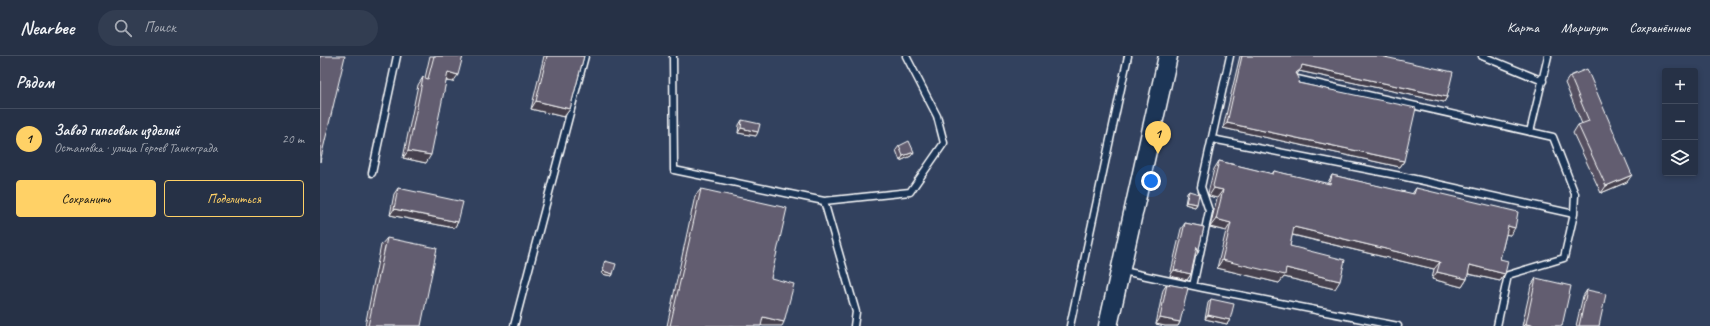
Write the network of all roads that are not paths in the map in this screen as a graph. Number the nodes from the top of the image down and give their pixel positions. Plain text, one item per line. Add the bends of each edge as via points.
1 (397, 56) edge
2 (585, 56) edge
3 (673, 56) edge
4 (906, 56) edge
5 (1128, 56) edge
6 (1168, 56) edge
7 (1230, 56) edge
8 (1482, 56) edge
9 (1548, 56) edge
10 (1297, 79) edge
11 (1543, 81) junction
12 (1530, 132) junction
13 (1212, 139) junction
14 (372, 172) dead end
15 (824, 201) junction
16 (1574, 214) junction
17 (1121, 270) junction
18 (1193, 286) junction
19 (514, 326) edge
20 (854, 326) edge
21 (1070, 326) edge
22 (1108, 326) edge
23 (1398, 326) edge
24 (1497, 326) edge

1 - 14 lane
2 - 19 lane
3 - 15 lane via 674,170
4 - 15 lane via 937,116 944,143 910,192
5 - 21 lane
6 - 17 main road
7 - 13 lane
8 - 11 lane
9 - 11 lane
10 - 12 lane
11 - 12 lane
12 - 16 lane via 1553,137 1575,194
13 - 16 lane via 1401,176
13 - 18 lane via 1201,187 1209,211
15 - 20 lane via 856,312
16 - 24 lane via 1564,258 1508,275
17 - 18 lane
17 - 22 main road
18 - 23 lane

